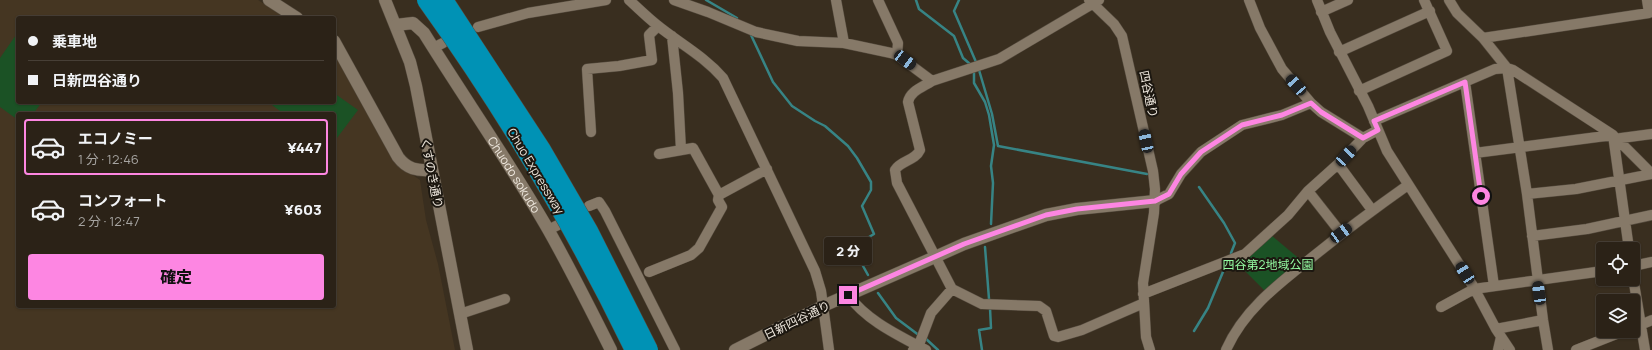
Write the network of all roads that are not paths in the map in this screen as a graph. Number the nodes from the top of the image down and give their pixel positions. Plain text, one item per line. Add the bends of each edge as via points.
1 (269, 0) edge
2 (385, 0) edge
3 (426, 0) edge
4 (444, 0) edge
5 (606, 0) edge
6 (629, 0) edge
7 (674, 0) edge
8 (836, 0) edge
9 (878, 0) edge
10 (1249, 0) edge
11 (1317, 0) edge
12 (1348, 0) edge
13 (1424, 0) edge
14 (1449, 0) edge
15 (1647, 0) edge
16 (1093, 1) edge
17 (1321, 12) junction
18 (1430, 12) junction
19 (294, 16) edge
20 (396, 25) junction
21 (658, 26) junction
22 (478, 27) dead end
23 (672, 36) junction
24 (1483, 38) junction
25 (844, 43) junction
26 (336, 45) edge
27 (1339, 52) junction
28 (897, 55) junction
29 (1507, 68) junction
30 (932, 81) junction
31 (1465, 82) junction
32 (1359, 91) junction
33 (1311, 103) junction
34 (1376, 125) junction
35 (591, 132) dead end
36 (1652, 134) edge
37 (1614, 137) junction
38 (1363, 138) junction
39 (1519, 147) junction
40 (681, 150) junction
41 (1475, 152) junction
42 (659, 154) dead end
43 (1338, 164) junction
44 (767, 169) junction
45 (431, 170) junction
46 (1652, 174) edge
47 (1620, 181) junction
48 (1408, 185) junction
49 (1308, 191) junction
50 (1527, 194) junction
51 (720, 196) junction
52 (1155, 201) junction
53 (589, 206) dead end
54 (1372, 210) junction
55 (1652, 215) edge
56 (1626, 222) junction
57 (1341, 233) junction
58 (1532, 236) junction
59 (1628, 242) edge
60 (935, 257) junction
61 (1652, 262) edge
62 (1640, 265) edge
63 (649, 272) dead end
64 (1596, 272) edge
65 (1538, 281) junction
66 (1494, 286) junction
67 (952, 289) junction
68 (1474, 289) junction
69 (848, 295) junction
70 (1143, 298) junction
71 (505, 299) dead end
72 (823, 306) junction
73 (1441, 307) dead end
74 (460, 314) junction
75 (1543, 320) junction
76 (1652, 320) edge
77 (1640, 325) edge
78 (1498, 333) junction
79 (1640, 335) edge
80 (1606, 338) edge
81 (919, 347) edge
82 (467, 350) edge
83 (611, 350) edge
84 (634, 350) edge
85 (649, 350) edge
86 (676, 350) edge
87 (735, 350) edge
88 (829, 350) edge
89 (1150, 350) edge
90 (1226, 350) edge
91 (1498, 350) edge
92 (1510, 350) edge
93 (1548, 350) edge
94 (1576, 350) edge
95 (1645, 350) edge

1 - 19 street
2 - 20 street, くすのき通り
3 - 84 highway, Chuo Expressway, bridge via 529,156
4 - 85 highway, Chuo Expressway, bridge via 542,150 589,231
5 - 22 street via 528,13
6 - 21 street
7 - 25 street via 770,36 806,42
8 - 25 street
9 - 28 street via 898,44
10 - 33 street via 1260,28 1282,69
11 - 17 street
12 - 17 street
13 - 18 street
14 - 24 street via 1457,13
15 - 24 street via 1649,13
16 - 30 street via 999,59
16 - 52 street, 四谷通り via 1122,36 1153,171
17 - 27 street
18 - 27 street
18 - 32 street via 1447,51
20 - 45 street, くすのき通り via 416,86
20 - 83 street, Chuodo sokudo via 413,23 438,45 473,109 553,227 571,270
21 - 23 street
21 - 35 street via 650,35 652,60 587,69
23 - 40 street
23 - 44 street via 723,78
24 - 29 street
25 - 28 street
26 - 45 street via 398,157 412,168
27 - 32 street
28 - 30 street
29 - 31 street via 1495,69
29 - 37 street
29 - 39 street
30 - 60 street via 912,93 908,102 920,150 915,157 895,170 897,184
31 - 34 street
31 - 41 street
32 - 34 street
33 - 38 street
33 - 52 street via 1282,115 1242,125 1201,152 1181,174 1169,194
34 - 38 street
34 - 48 street via 1387,151
36 - 37 street
37 - 39 street
37 - 46 street
37 - 47 street
38 - 43 street
39 - 41 street
39 - 50 street
40 - 42 street
40 - 51 street via 692,148
41 - 66 street
43 - 49 street
43 - 54 street
44 - 51 street
44 - 72 street via 811,261
45 - 74 street, くすのき通り
46 - 47 street
47 - 50 street
47 - 56 street
48 - 54 street
48 - 68 street
49 - 57 street
49 - 70 street via 1288,216 1244,254
50 - 58 street
51 - 63 street via 718,200 722,207 699,248 691,255
52 - 60 street, 日新四谷通り via 1077,209 1046,215
52 - 70 street, 四谷通り
53 - 86 street via 599,202
54 - 57 street
55 - 56 street
56 - 58 street
56 - 59 street
57 - 90 street via 1271,290 1242,321
58 - 65 street
60 - 67 street
60 - 69 street, 日新四谷通り
61 - 62 street
64 - 65 street
65 - 66 street
65 - 75 street
66 - 68 street
67 - 70 street via 982,304 1039,306 1046,311 1054,336 1058,337 1082,330
67 - 81 street via 931,314
68 - 73 street
68 - 78 street
69 - 72 street, 日新四谷通り
69 - 81 street via 865,314
70 - 89 street, 四谷通り via 1146,337
71 - 74 street
72 - 87 street, 日新四谷通り
72 - 88 street
74 - 82 street, くすのき通り
75 - 78 street
75 - 93 street
76 - 77 street
78 - 91 street
78 - 92 street
79 - 95 street
80 - 94 street

